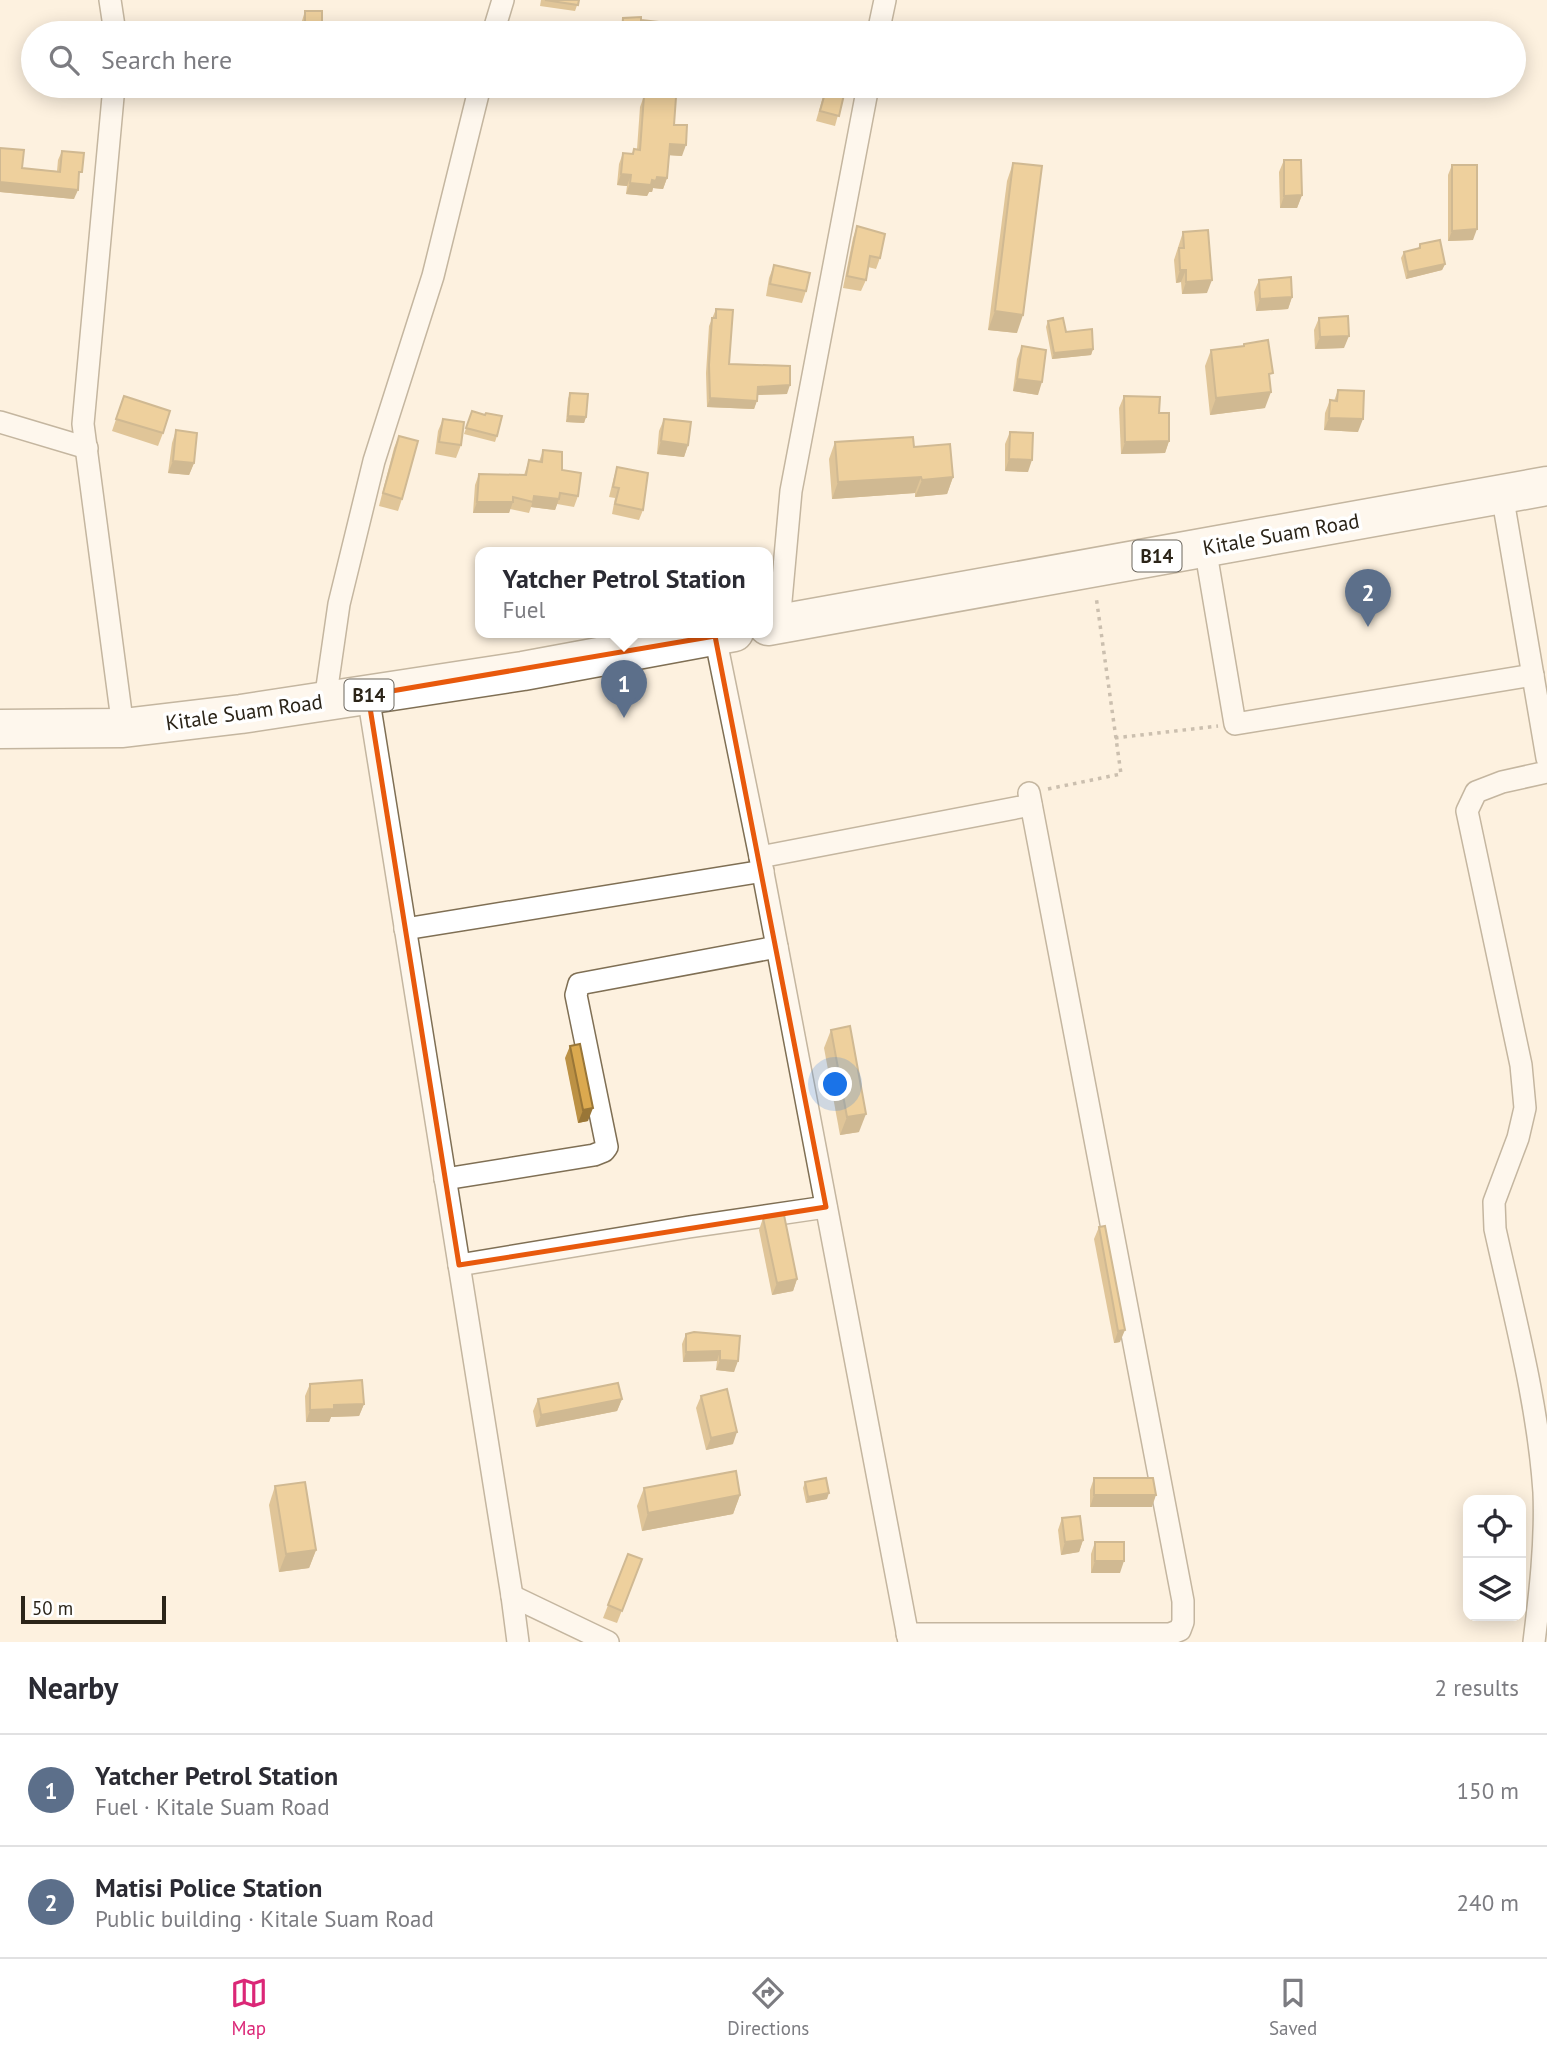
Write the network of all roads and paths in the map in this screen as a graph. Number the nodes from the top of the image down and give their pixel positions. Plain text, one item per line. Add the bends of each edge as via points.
1 (110, 0) edge
2 (503, 0) edge
3 (885, 0) edge
4 (113, 21) edge
5 (497, 21) edge
6 (881, 21) edge
7 (113, 98) edge
8 (477, 98) edge
9 (866, 98) edge
10 (0, 422) edge
11 (87, 448) junction
12 (1547, 486) edge
13 (1502, 494) junction
14 (1205, 547) junction
15 (1092, 568) junction
16 (773, 625) edge
17 (703, 638) edge
18 (725, 638) edge
19 (1533, 675) junction
20 (368, 695) junction
21 (325, 701) junction
22 (1235, 724) junction
23 (123, 728) junction
24 (0, 729) edge
25 (1115, 738) junction
26 (1547, 758) edge
27 (1547, 772) edge
28 (1030, 799) junction
29 (762, 864) junction
30 (405, 929) junction
31 (777, 947) junction
32 (446, 1179) junction
33 (826, 1207) junction
34 (459, 1265) junction
35 (512, 1596) junction
36 (908, 1638) edge
37 (517, 1642) edge
38 (608, 1642) edge
39 (1534, 1642) edge

1 - 4 street
2 - 5 street
3 - 6 street
7 - 11 street via 83,424
8 - 21 street via 433,276 374,461 339,604
9 - 16 street via 791,491
10 - 11 street
11 - 23 street
12 - 13 highway, Kitale Suam Road / B14
13 - 14 highway, Kitale Suam Road / B14
13 - 19 street
14 - 15 highway, Kitale Suam Road / B14
14 - 22 street
15 - 16 highway, Kitale Suam Road / B14
15 - 25 path
17 - 20 highway, Kitale Suam Road / B14
18 - 29 street
19 - 22 street
19 - 26 street
20 - 21 highway, Kitale Suam Road / B14
20 - 30 street
21 - 23 highway, Kitale Suam Road / B14
22 - 25 path
23 - 24 highway, Kitale Suam Road / B14
25 - 28 path via 1121,774
27 - 39 street via 1476,792 1467,811 1521,1065 1525,1108 1494,1202 1495,1228 1535,1413 1544,1493 1542,1576
28 - 29 street
28 - 36 street via 1183,1601 1183,1622 1180,1630 1170,1634
29 - 30 street
29 - 31 street
30 - 32 street
31 - 32 street via 579,984 576,995 607,1147 594,1155
31 - 33 street
32 - 34 street
33 - 34 street
33 - 36 street
34 - 35 street
35 - 37 street
35 - 38 street

